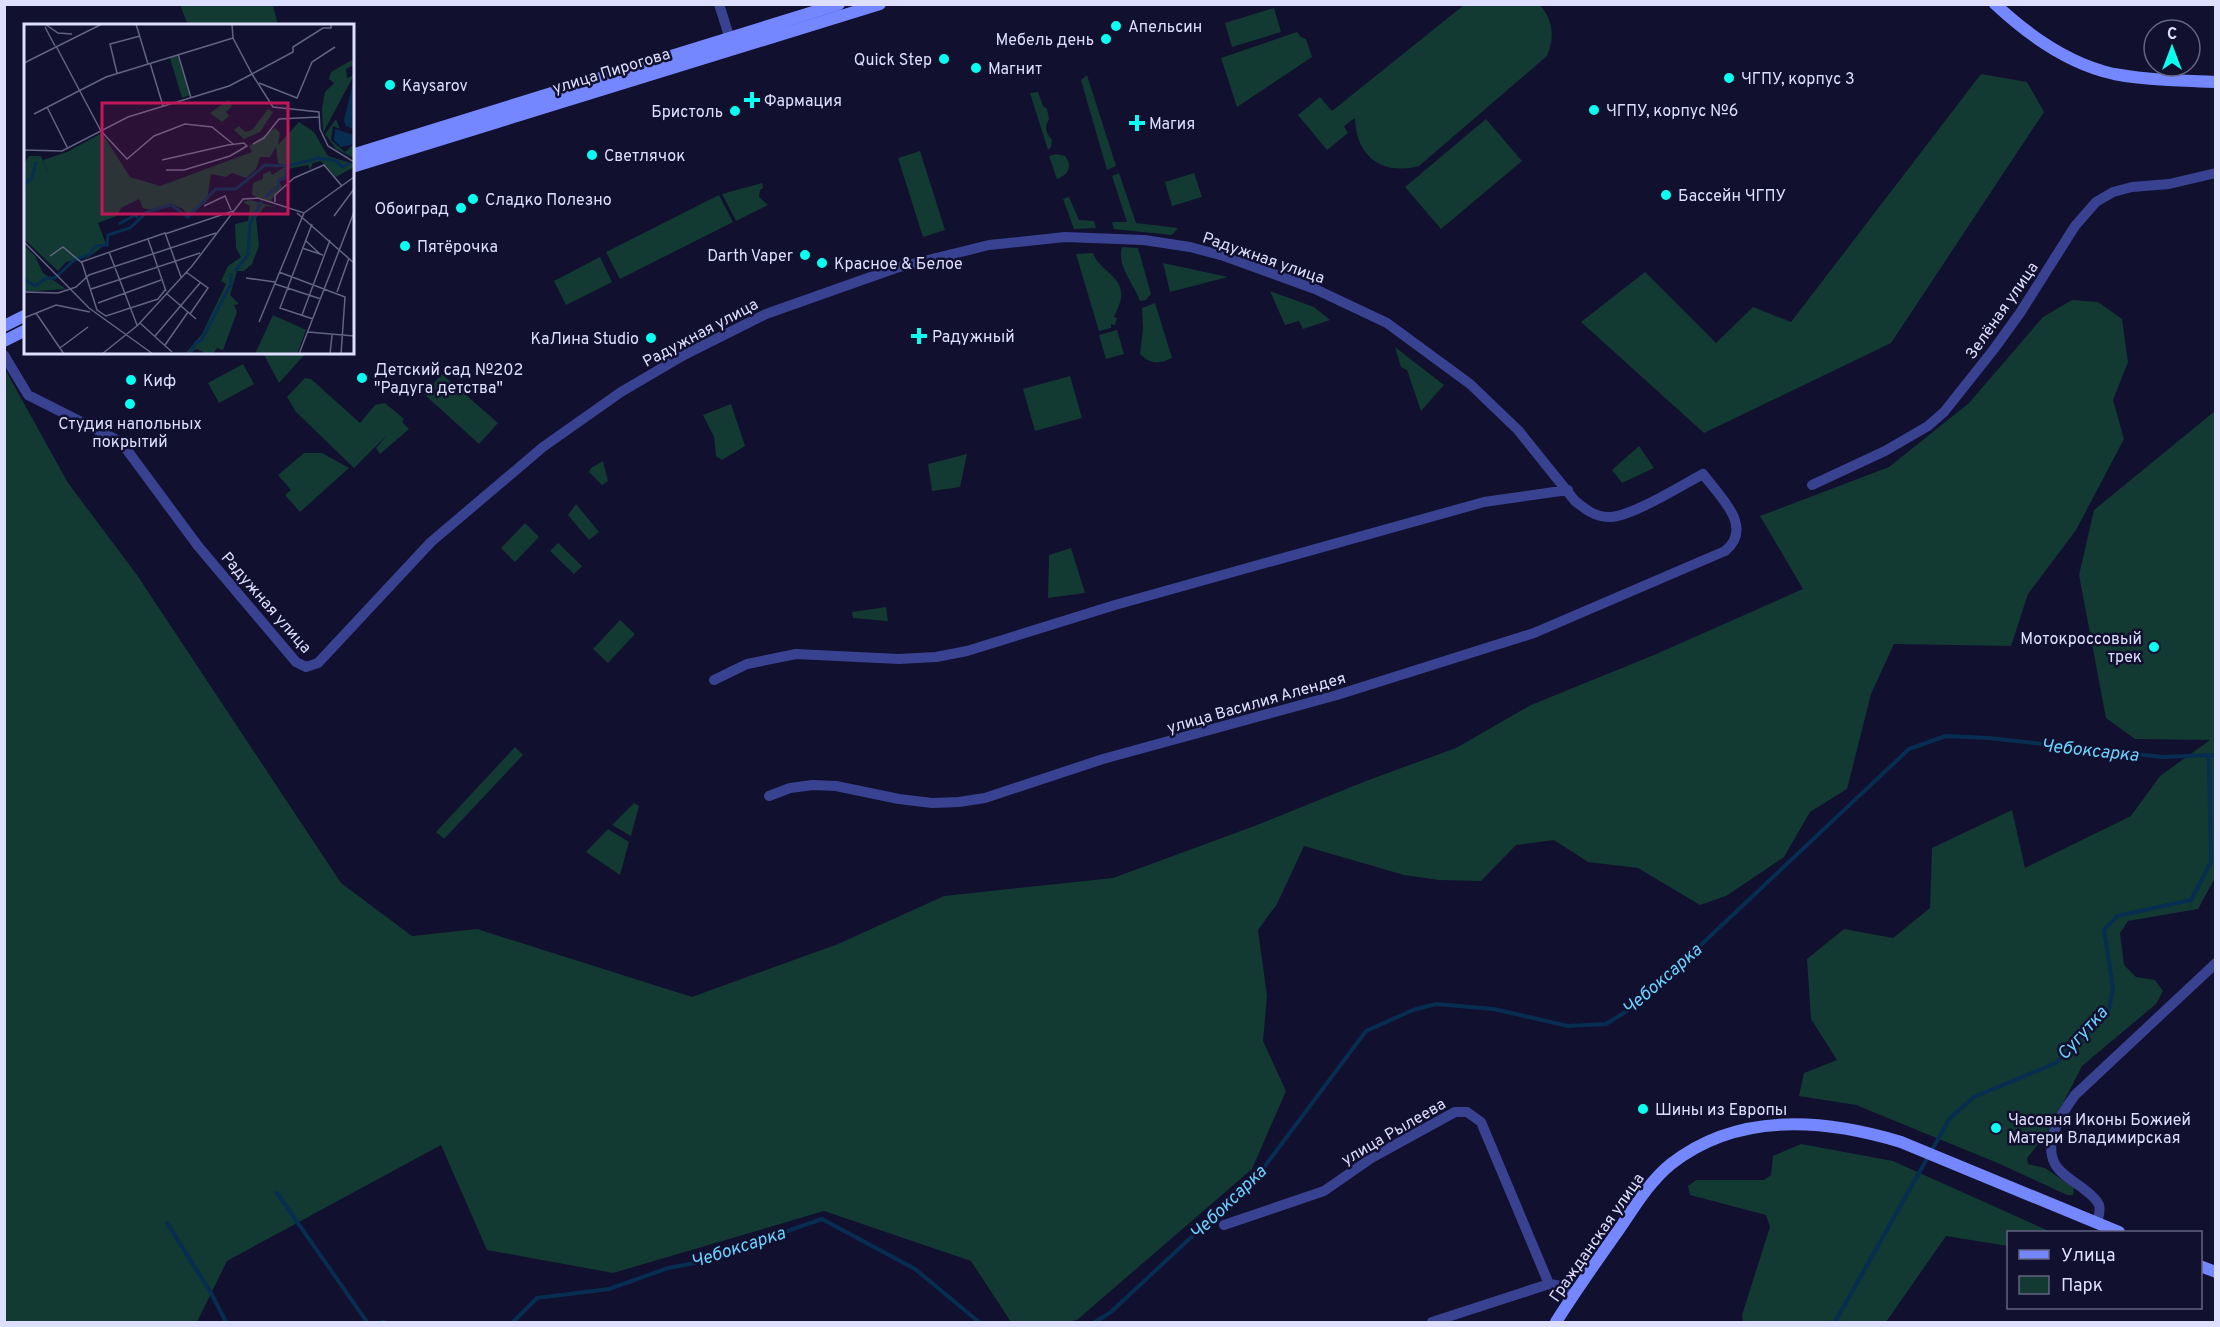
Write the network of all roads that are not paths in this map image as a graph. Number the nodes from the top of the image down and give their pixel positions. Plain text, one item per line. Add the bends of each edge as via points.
1 (719, 4) edge
2 (839, 4) edge
3 (880, 4) edge
4 (1995, 4) edge
5 (732, 44) junction
6 (2216, 82) edge
7 (548, 101) junction
8 (354, 154) edge
9 (354, 166) edge
10 (2216, 173) edge
11 (24, 316) edge
12 (4, 326) edge
13 (24, 331) edge
14 (4, 341) edge
15 (4, 355) edge
16 (1812, 485) dead end
17 (1568, 490) junction
18 (714, 680) dead end
19 (769, 796) dead end
20 (2216, 963) edge
21 (2097, 1223) junction
22 (1224, 1225) dead end
23 (2115, 1231) edge
24 (1548, 1284) junction
25 (1573, 1294) junction
26 (1432, 1323) edge
27 (1556, 1323) edge

1 - 5 street
2 - 5 main road, улица Пирогова
3 - 5 main road, улица Пирогова
4 - 6 main road via 2048,46 2082,63 2151,80
5 - 7 main road, улица Пирогова
7 - 8 main road, улица Пирогова
7 - 9 main road, улица Пирогова
10 - 16 street, Зелёная улица via 2169,184 2132,187 2096,202 2075,226 1995,349 1944,412 1885,451
11 - 12 main road
13 - 14 main road
15 - 17 street, Радужная улица via 28,395 124,446 198,546 297,662 306,667 318,663 431,542 543,447 631,386 765,314 896,268 989,245 1065,237 1144,240 1224,256 1316,289 1387,323 1470,384 1518,430
17 - 18 street via 1484,502 1115,605 967,651 899,659 796,654 747,664
17 - 19 street, улица Василия Алендея via 1584,509 1611,518 1628,514 1703,474 1736,519 1737,535 1725,551 1534,633 1337,695 1103,759 985,798 932,803 813,785
20 - 21 street via 2075,1095 2060,1116 2054,1134 2054,1163 2099,1203
21 - 23 main road, Гражданская улица
21 - 25 main road, Гражданская улица via 1901,1142 1835,1125 1779,1124 1717,1138 1670,1166 1637,1203
22 - 24 street, улица Рылеева via 1324,1191 1373,1157 1455,1112 1467,1112 1481,1122
24 - 25 street
24 - 26 street
25 - 27 main road, Гражданская улица

